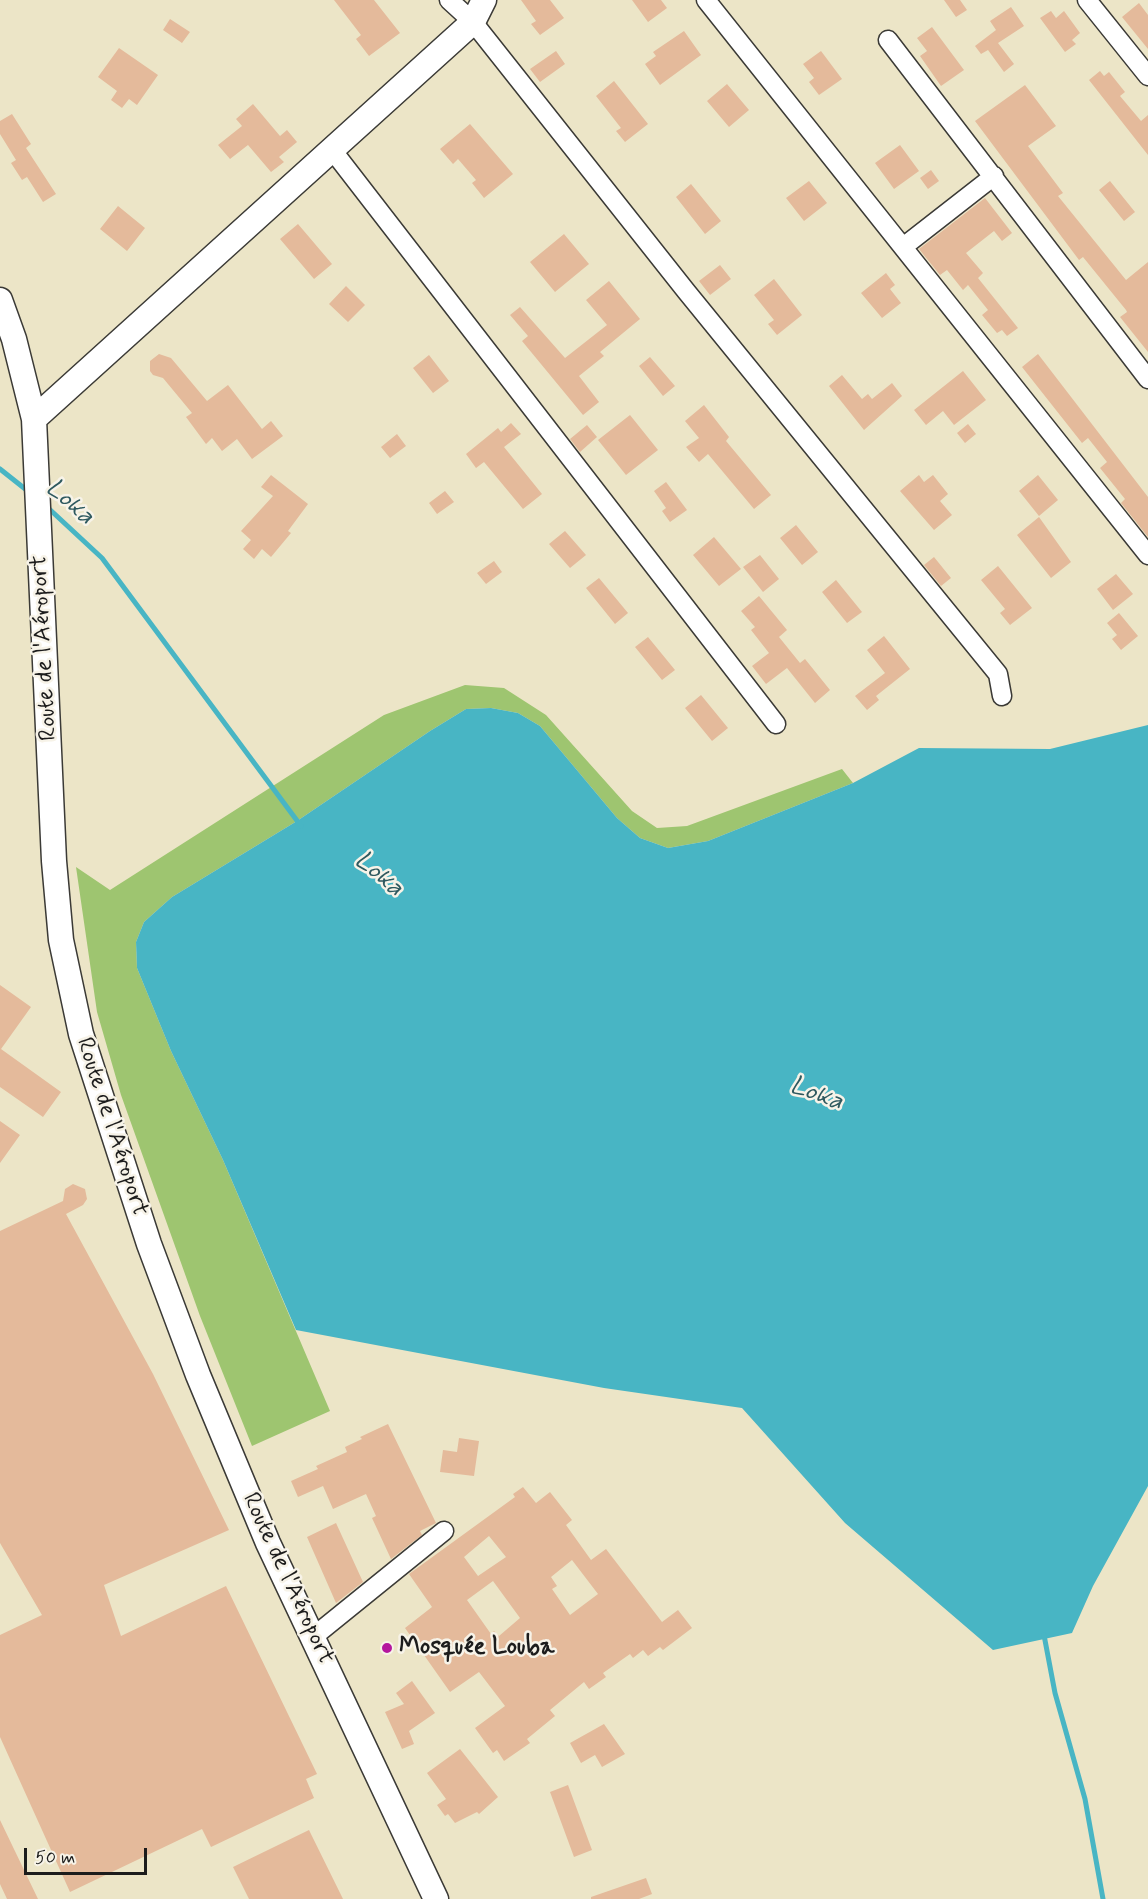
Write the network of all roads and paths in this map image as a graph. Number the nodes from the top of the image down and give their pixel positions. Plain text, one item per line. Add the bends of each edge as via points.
1 (449, 0) edge
2 (484, 0) edge
3 (706, 0) edge
4 (1087, 0) edge
5 (473, 22) junction
6 (888, 40) dead end
7 (1148, 76) edge
8 (333, 151) junction
9 (994, 176) junction
10 (903, 248) junction
11 (0, 300) edge
12 (1148, 379) edge
13 (34, 419) junction
14 (1148, 555) edge
15 (1002, 696) dead end
16 (776, 724) dead end
17 (444, 1531) dead end
18 (313, 1637) junction
19 (436, 1899) edge

1 - 5 street
2 - 5 main road
3 - 10 street
4 - 7 street
5 - 8 main road
5 - 15 street via 998,674
6 - 9 street
8 - 13 main road
8 - 16 street
9 - 10 street
9 - 12 street
10 - 14 street
11 - 13 main road, Route de l'Aéroport
13 - 18 main road, Route de l'Aéroport via 54,861 61,940 81,1034 146,1234 198,1375 268,1543
17 - 18 street
18 - 19 main road, Route de l'Aéroport

